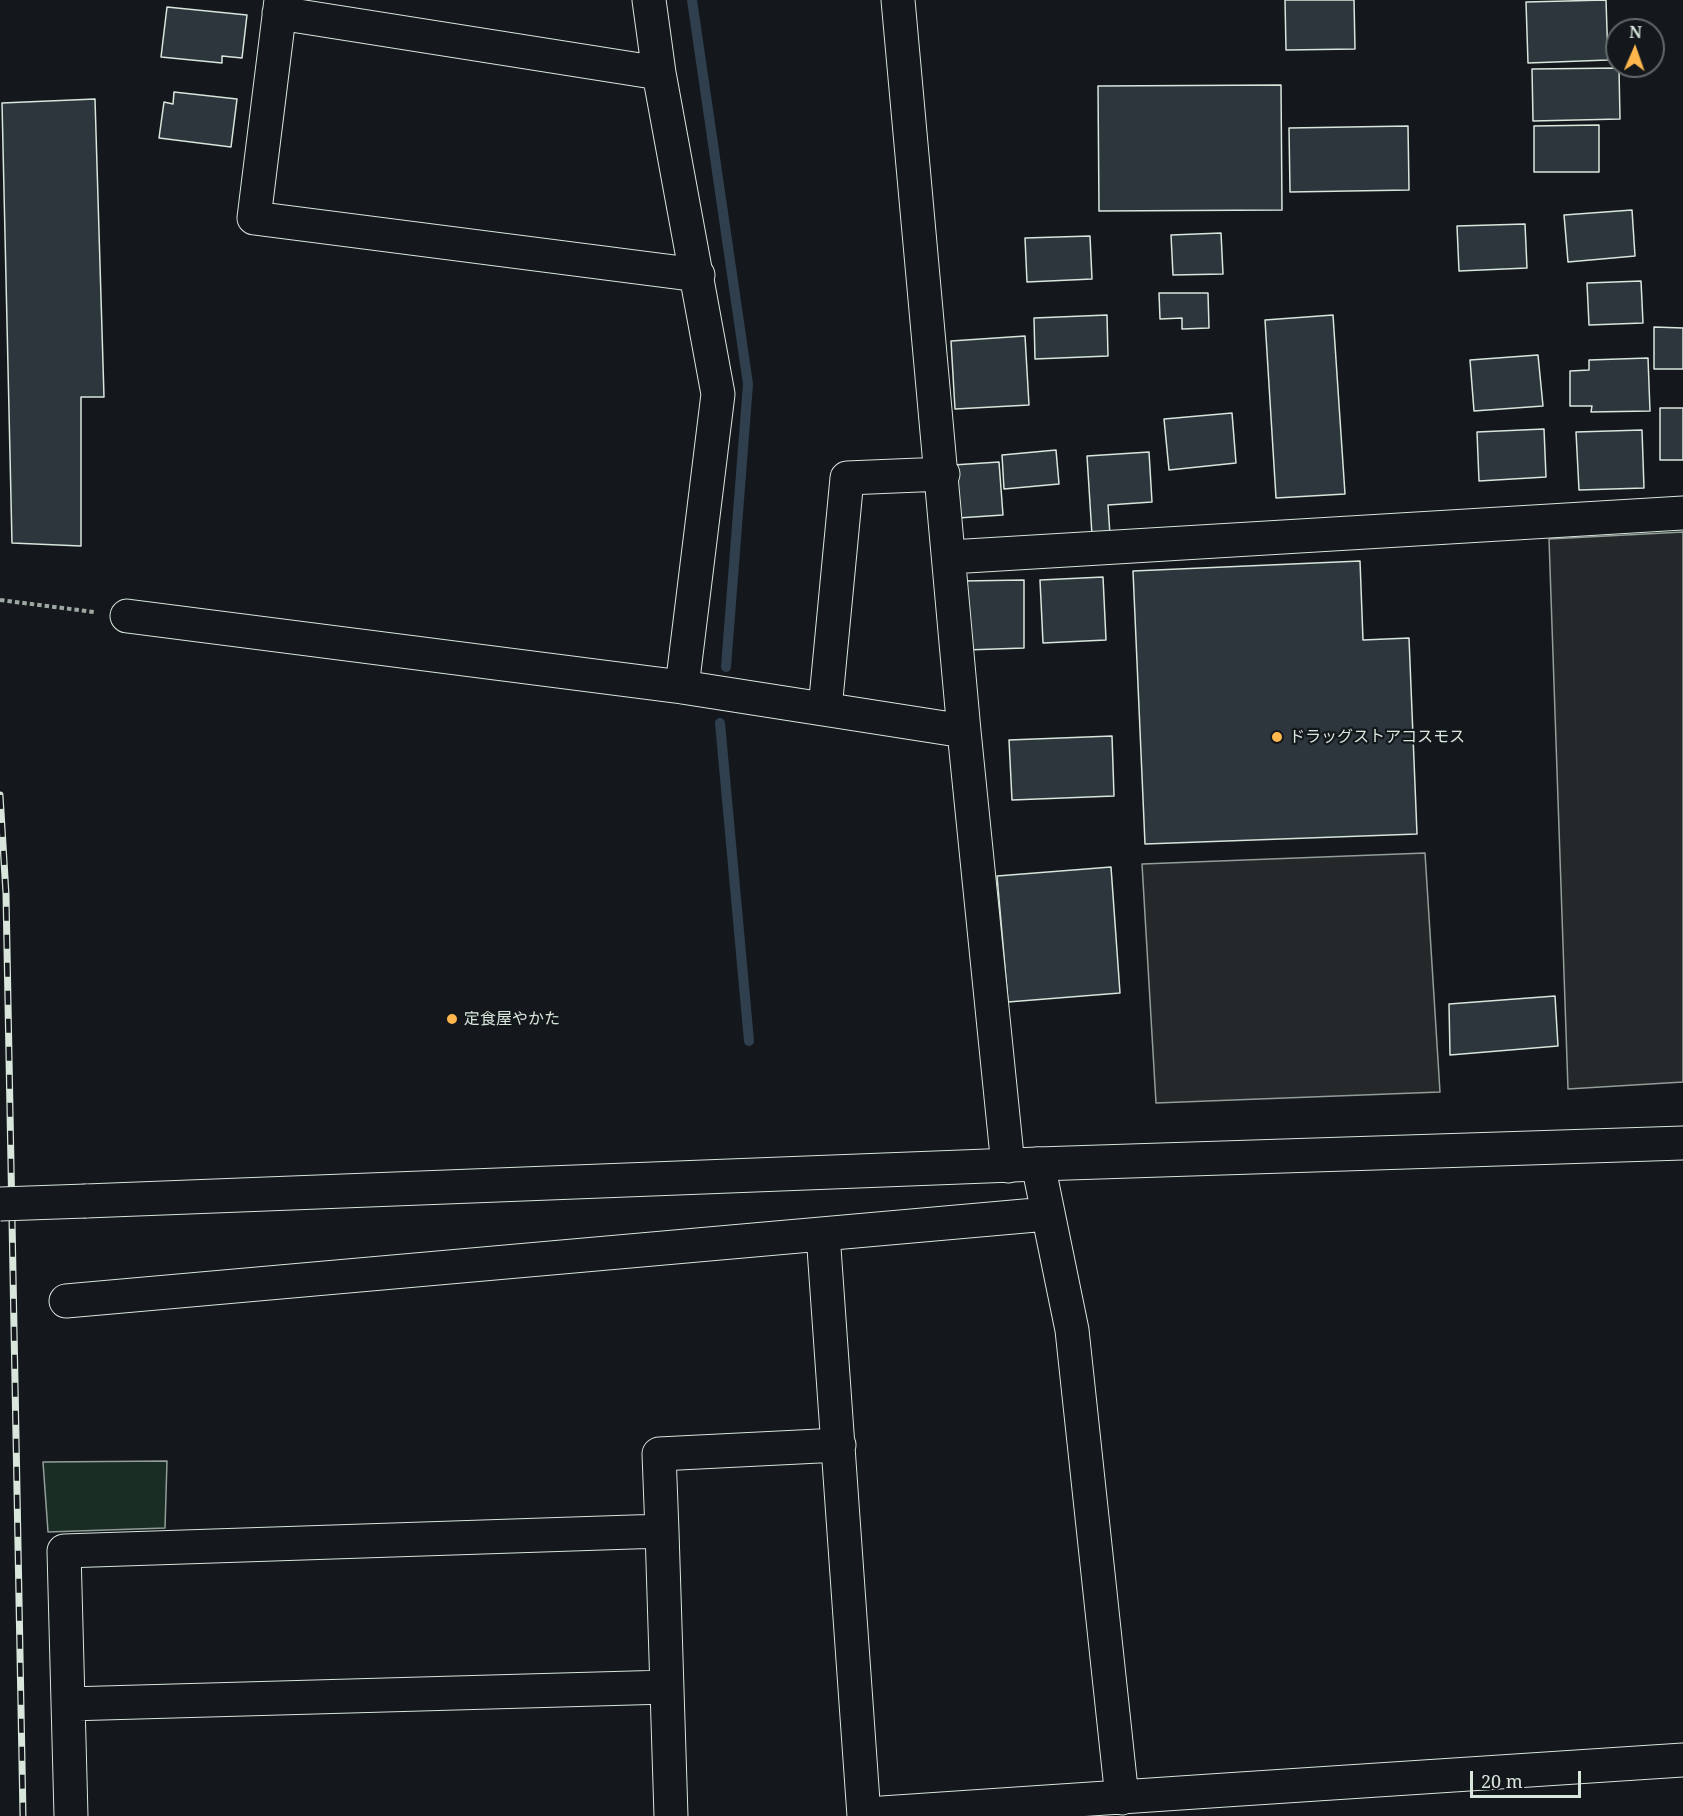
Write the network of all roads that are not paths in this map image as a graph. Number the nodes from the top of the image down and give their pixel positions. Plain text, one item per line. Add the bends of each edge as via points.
1 (649, 0) edge
2 (898, 0) edge
3 (280, 6) edge
4 (659, 74) junction
5 (698, 275) junction
6 (943, 474) junction
7 (1683, 513) edge
8 (950, 557) junction
9 (127, 616) road end
10 (682, 687) junction
11 (825, 710) junction
12 (964, 731) junction
13 (1683, 1143) edge
14 (1023, 1165) junction
15 (0, 1203) edge
16 (1047, 1214) junction
17 (823, 1234) junction
18 (66, 1301) dead end
19 (839, 1445) junction
20 (662, 1532) junction
21 (667, 1687) junction
22 (68, 1704) junction
23 (1683, 1760) edge
24 (1122, 1798) junction
25 (71, 1816) edge
26 (671, 1816) edge
27 (864, 1816) edge
28 (879, 1816) edge

1 - 4 street
2 - 6 street
3 - 4 street
3 - 5 street via 254,218
4 - 5 street
5 - 10 street via 718,394
6 - 8 street
6 - 11 street via 847,478
7 - 8 street
8 - 12 street
9 - 10 street
10 - 11 street
11 - 12 street
12 - 14 street
13 - 14 street
14 - 15 street, bridge
14 - 16 street
16 - 17 street
16 - 24 street via 1072,1330
17 - 18 street
17 - 19 street
19 - 20 street via 659,1454
19 - 27 street
20 - 21 street
20 - 22 street via 64,1551
21 - 22 street
21 - 26 street
22 - 25 street
23 - 24 street via 1338,1780
24 - 28 street

